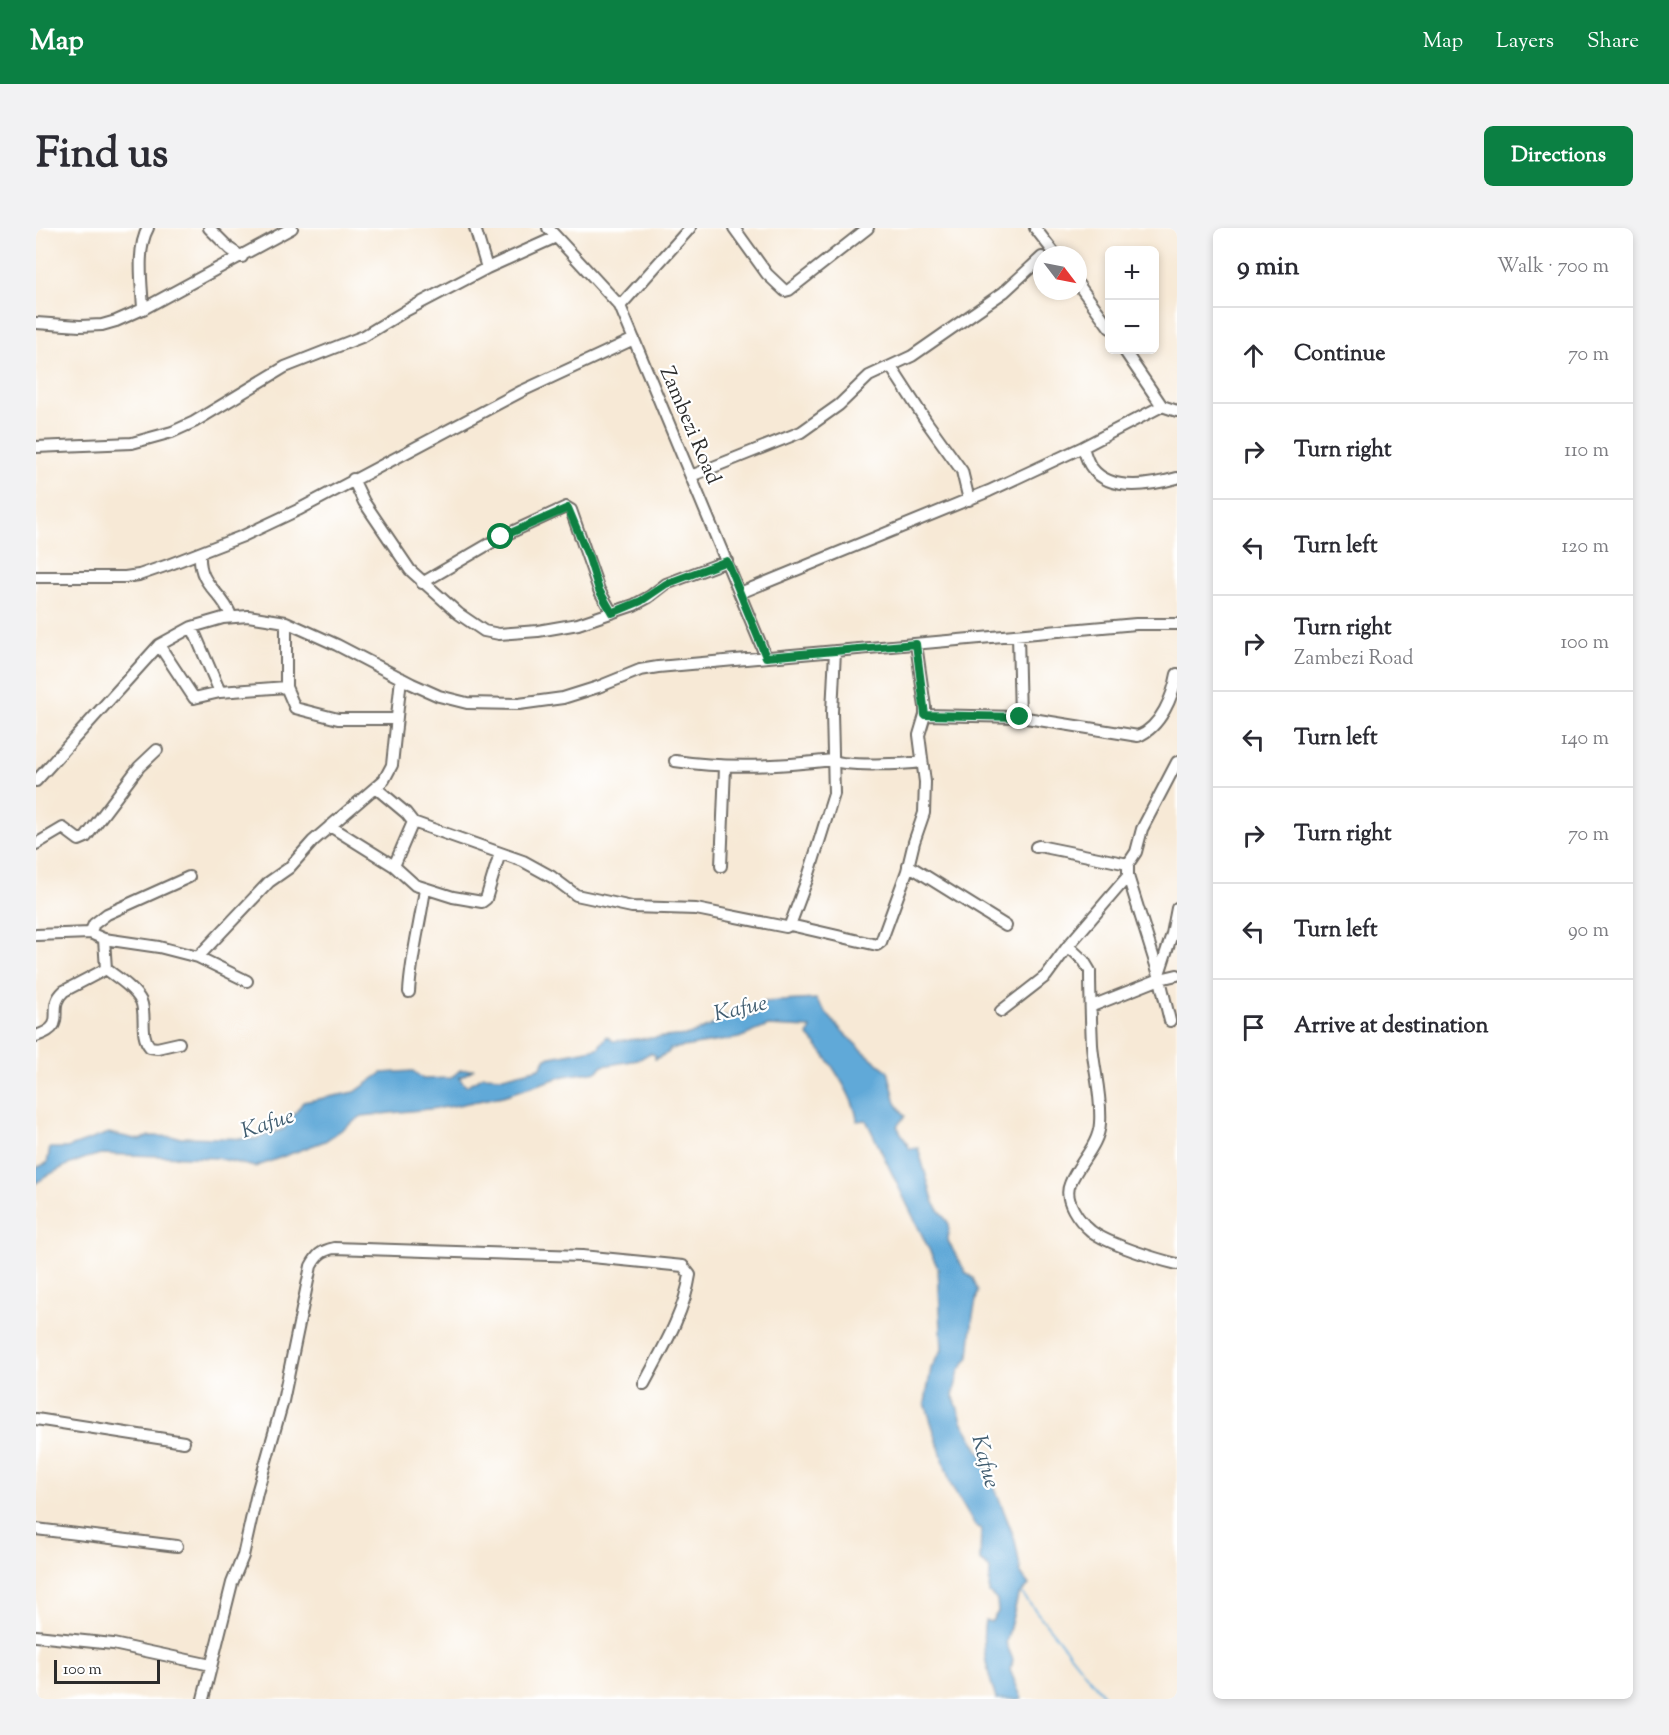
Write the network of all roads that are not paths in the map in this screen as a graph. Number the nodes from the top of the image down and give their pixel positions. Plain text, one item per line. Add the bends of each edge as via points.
1 (148, 228) edge
2 (209, 228) edge
3 (292, 228) edge
4 (475, 228) edge
5 (548, 228) edge
6 (690, 228) edge
7 (734, 228) edge
8 (852, 228) edge
9 (867, 229) edge
10 (1037, 230) edge
11 (556, 237) junction
12 (1044, 246) edge
13 (242, 257) junction
14 (1033, 267) edge
15 (487, 268) junction
16 (1087, 296) edge
17 (620, 306) junction
18 (143, 309) junction
19 (1105, 321) edge
20 (36, 323) edge
21 (634, 339) junction
22 (1127, 354) edge
23 (891, 367) junction
24 (1162, 406) junction
25 (1177, 411) edge
26 (36, 447) edge
27 (1083, 447) junction
28 (691, 476) junction
29 (1177, 478) edge
30 (353, 479) junction
31 (969, 500) junction
32 (200, 554) junction
33 (727, 561) junction
34 (36, 577) edge
35 (422, 583) junction
36 (740, 593) junction
37 (612, 613) junction
38 (233, 617) junction
39 (286, 622) junction
40 (1177, 624) edge
41 (192, 627) junction
42 (1018, 635) junction
43 (916, 644) junction
44 (159, 645) junction
45 (835, 651) junction
46 (766, 657) junction
47 (1177, 674) edge
48 (401, 678) junction
49 (286, 687) junction
50 (220, 692) junction
51 (925, 715) junction
52 (1020, 717) junction
53 (395, 719) junction
54 (157, 750) dead end
55 (833, 760) junction
56 (675, 761) dead end
57 (922, 762) junction
58 (1177, 762) edge
59 (725, 767) junction
60 (36, 781) edge
61 (376, 788) junction
62 (413, 822) junction
63 (330, 826) junction
64 (36, 844) edge
65 (1036, 847) dead end
66 (500, 853) junction
67 (908, 865) junction
68 (394, 866) junction
69 (721, 866) dead end
70 (1128, 870) junction
71 (189, 877) dead end
72 (425, 889) junction
73 (1177, 908) edge
74 (790, 926) junction
75 (1006, 926) dead end
76 (90, 933) junction
77 (36, 935) edge
78 (104, 939) junction
79 (1068, 946) junction
80 (198, 957) junction
81 (105, 969) junction
82 (1177, 975) edge
83 (1159, 977) junction
84 (247, 981) dead end
85 (409, 992) dead end
86 (1092, 1006) junction
87 (1001, 1011) dead end
88 (1170, 1021) dead end
89 (36, 1036) edge
90 (179, 1043) dead end
91 (1177, 1264) edge
92 (644, 1384) dead end
93 (36, 1419) edge
94 (184, 1442) dead end
95 (36, 1529) edge
96 (177, 1546) dead end
97 (36, 1636) edge
98 (211, 1665) junction
99 (202, 1699) edge

1 - 18 street via 141,260
2 - 13 street
3 - 13 street
4 - 15 street
5 - 11 street, Zambezi Road
6 - 17 street
7 - 9 street via 767,274 785,291
8 - 9 street
10 - 12 street
11 - 15 street
11 - 17 street, Zambezi Road
13 - 18 street
14 - 23 street via 933,343
15 - 26 street via 364,336 285,367 172,432 132,444
16 - 19 street
17 - 21 street, Zambezi Road
18 - 20 street via 102,325
21 - 28 street, Zambezi Road
21 - 30 street via 522,391
22 - 24 street
23 - 28 street via 869,376 839,405 793,437
23 - 31 street via 962,471
24 - 25 street
24 - 27 street
27 - 29 street via 1091,468 1107,479 1140,485
27 - 31 street
28 - 33 street, Zambezi Road
30 - 32 street via 298,510
30 - 35 street via 401,558
31 - 36 street
32 - 34 street via 125,577
32 - 38 street via 199,565 208,585
33 - 36 street, Zambezi Road
33 - 37 street via 666,584 641,601
35 - 37 street via 484,631 499,634 550,630
35 - 37 street via 501,537 566,507
36 - 46 street, Zambezi Road
38 - 39 street
38 - 41 street
39 - 48 street
39 - 49 street
40 - 42 street
41 - 44 street
41 - 50 street
42 - 43 street
42 - 52 street
43 - 45 street
43 - 51 street
44 - 50 street via 193,697
44 - 60 street
45 - 46 street
45 - 55 street
46 - 48 street via 648,668 574,695 519,704 452,700
47 - 52 street via 1162,712 1148,731 1138,736
48 - 53 street
49 - 50 street
49 - 53 street via 293,706 299,710 338,719
51 - 52 street
51 - 57 street via 919,735
53 - 61 street via 392,765
54 - 64 street via 83,839 63,828
55 - 57 street via 887,765
55 - 59 street
55 - 74 street via 832,801
56 - 59 street
57 - 67 street via 925,805
58 - 70 street via 1142,830
59 - 69 street
61 - 62 street
61 - 63 street
62 - 66 street
62 - 68 street
63 - 68 street
63 - 80 street via 259,892
65 - 70 street
66 - 72 street via 484,901
66 - 74 street via 530,864 576,895 632,907 696,909
67 - 74 street via 880,944
67 - 75 street
68 - 72 street
70 - 79 street
70 - 83 street
71 - 76 street via 107,914 94,924
72 - 85 street via 410,963
73 - 83 street
76 - 77 street
76 - 78 street
78 - 80 street
78 - 81 street
79 - 86 street via 1089,967
79 - 87 street via 1046,976
80 - 84 street
81 - 89 street via 58,996 53,1028
81 - 90 street via 141,1002 150,1047
82 - 83 street
83 - 86 street
83 - 88 street
86 - 91 street via 1100,1127 1071,1181 1068,1196 1091,1231
92 - 98 street via 671,1334 688,1287 690,1275 683,1266 582,1256 323,1250 309,1275 283,1401
93 - 94 street
95 - 96 street
97 - 98 street via 112,1644
98 - 99 street

